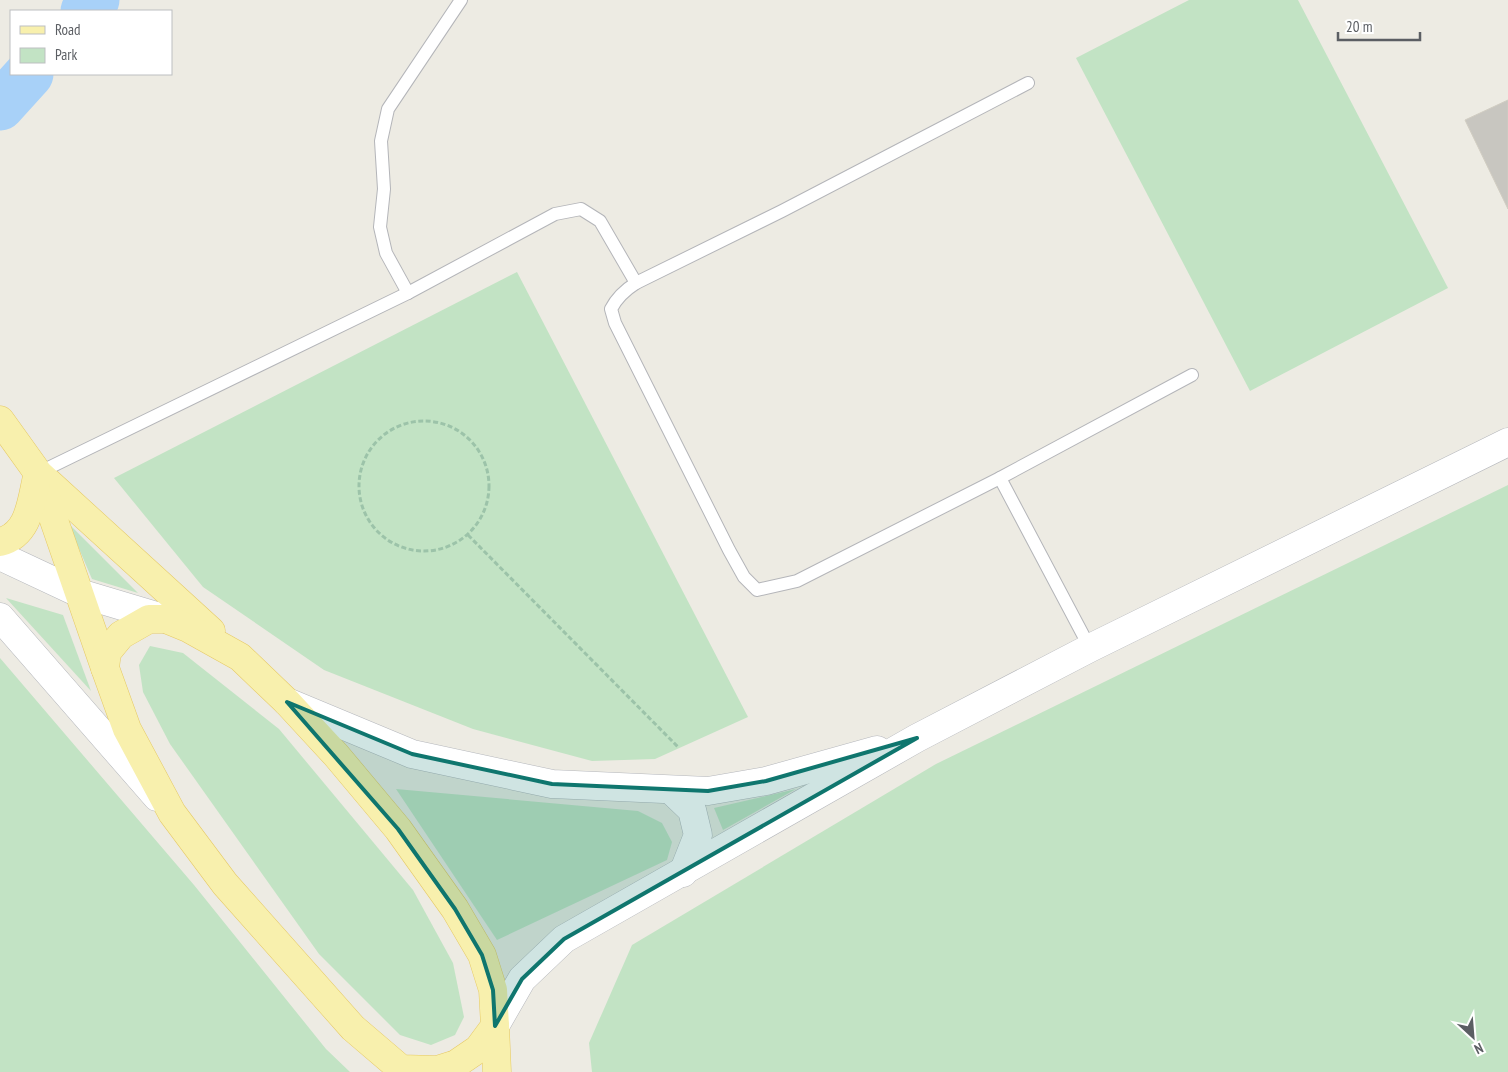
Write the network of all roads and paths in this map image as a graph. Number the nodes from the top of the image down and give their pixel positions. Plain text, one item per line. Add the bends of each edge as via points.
1 (461, 0) edge
2 (1028, 83) dead end
3 (636, 283) junction
4 (408, 293) junction
5 (1192, 376) dead end
6 (0, 420) edge
7 (1508, 442) edge
8 (38, 473) junction
9 (1000, 478) junction
10 (468, 535) junction
11 (0, 542) edge
12 (0, 556) edge
13 (79, 592) junction
14 (0, 617) edge
15 (166, 620) junction
16 (1090, 648) junction
17 (240, 657) junction
18 (105, 668) junction
19 (287, 702) junction
20 (917, 738) junction
21 (679, 748) dead end
22 (671, 790) junction
23 (172, 814) junction
24 (683, 873) junction
25 (495, 1026) junction
26 (403, 1071) edge
27 (497, 1072) edge

1 - 4 lane via 388,109 381,140 384,189 380,227 386,253
2 - 3 lane
3 - 4 lane via 600,221 581,209 555,214
3 - 9 lane via 615,301 611,309 615,324 728,550 744,577 757,590 797,581
4 - 8 lane
5 - 9 lane
6 - 8 main road
7 - 16 main road
8 - 11 main road via 26,524 8,540
8 - 13 main road
8 - 17 main road
9 - 16 lane
10 - 10 path via 482,517 489,496 488,473 480,452 464,435 444,424 422,421 407,424 380,438 366,456 359,478 360,500 368,521 384,538 404,549 426,552 449,547
10 - 21 path
12 - 13 main road
13 - 15 main road
13 - 18 main road
14 - 23 main road
15 - 17 main road via 188,628
15 - 18 main road via 149,619 121,635 107,652
16 - 20 main road
17 - 19 main road
18 - 23 main road via 126,729
19 - 22 main road via 412,754 552,784
19 - 25 main road via 398,829 455,909 482,955 493,990
20 - 22 main road via 766,781 708,790
20 - 24 main road
22 - 24 main road via 692,810 698,835
23 - 26 main road via 225,884 292,962 353,1028
24 - 25 main road via 564,939 522,979
25 - 26 main road via 478,1049 456,1064 437,1070
25 - 27 main road

